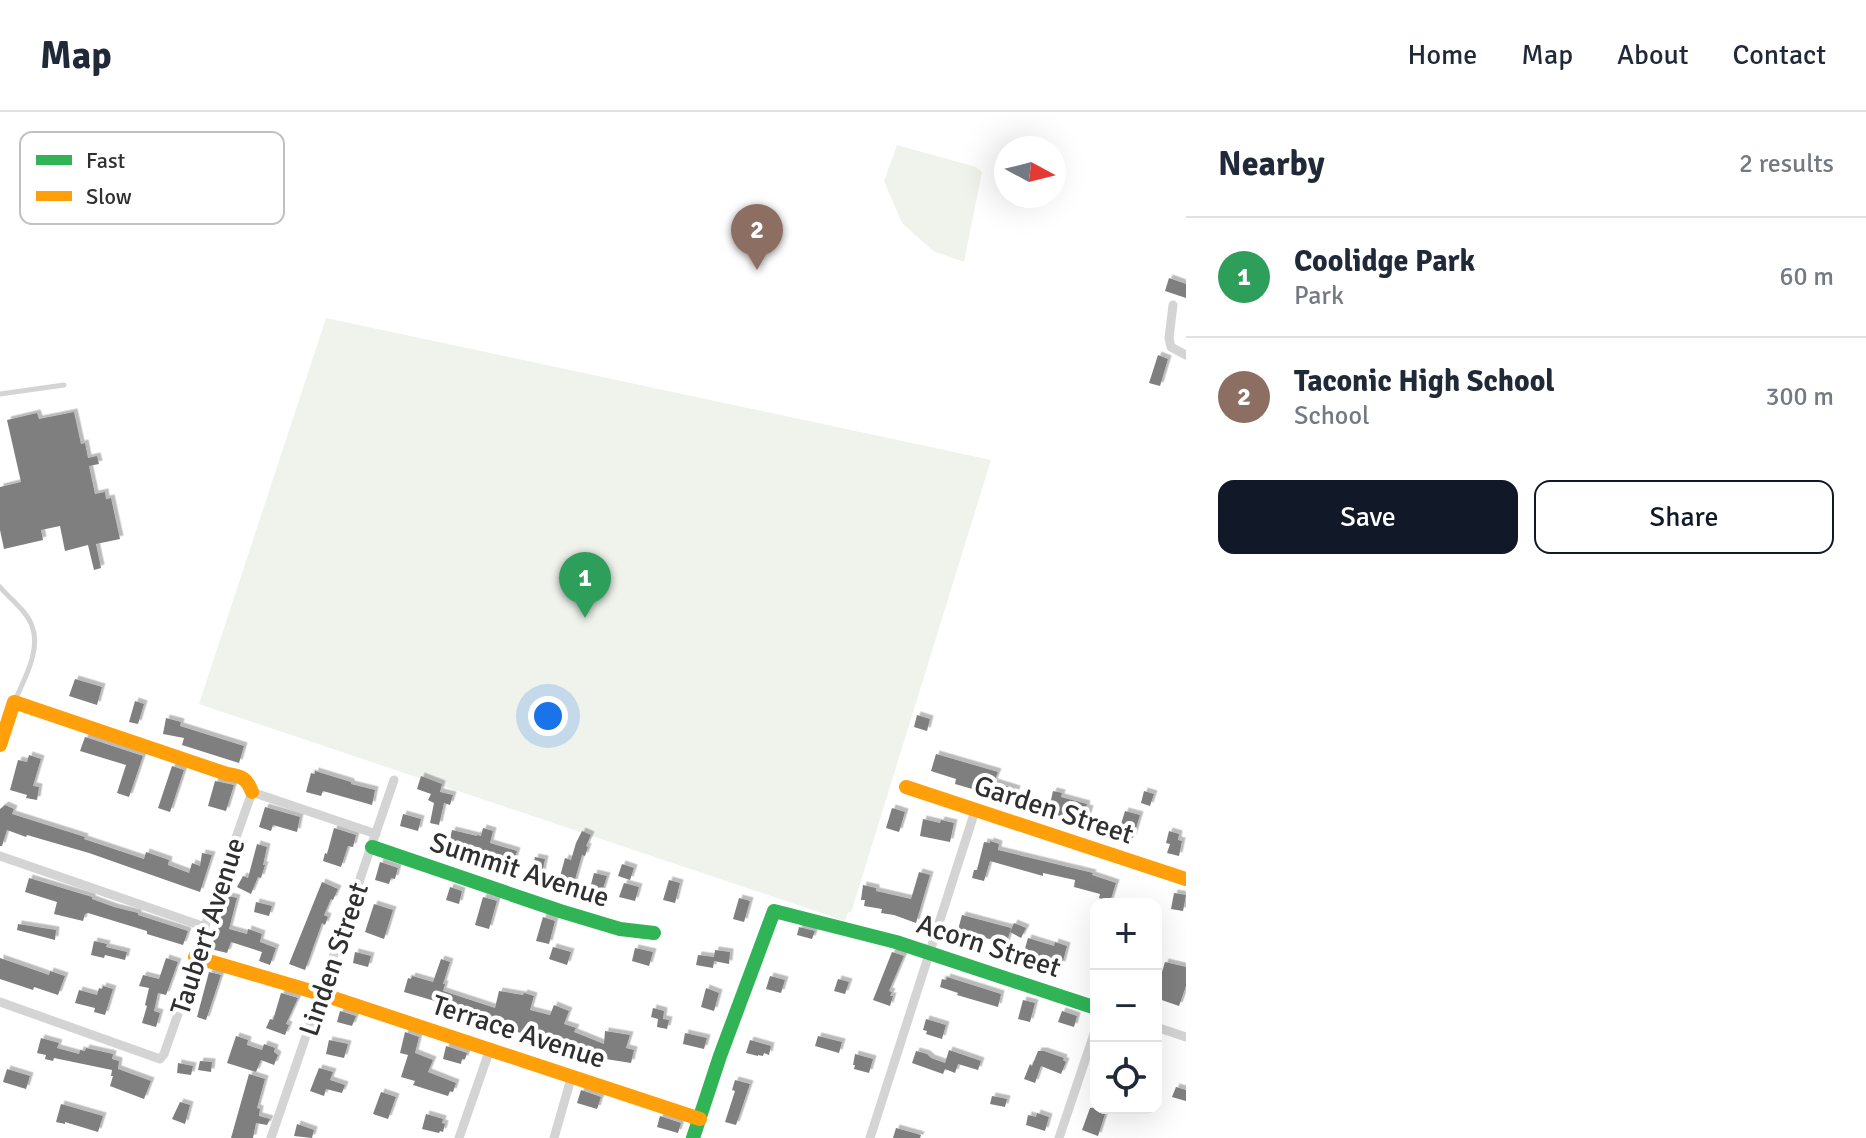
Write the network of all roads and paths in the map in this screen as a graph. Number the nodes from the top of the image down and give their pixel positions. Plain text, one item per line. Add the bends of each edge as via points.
1 (1173, 305) dead end
2 (1186, 355) edge
3 (64, 385) dead end
4 (0, 394) edge
5 (0, 587) edge
6 (14, 702) junction
7 (0, 745) edge
8 (394, 780) dead end
9 (906, 787) dead end
10 (252, 792) junction
11 (975, 811) junction
12 (374, 841) junction
13 (0, 856) edge
14 (1186, 879) edge
15 (205, 927) junction
16 (654, 933) dead end
17 (930, 953) junction
18 (195, 957) junction
19 (321, 994) junction
20 (0, 1002) edge
21 (1090, 1006) edge
22 (1162, 1029) edge
23 (1186, 1037) edge
24 (1091, 1042) edge
25 (490, 1049) junction
26 (572, 1075) junction
27 (700, 1119) junction
28 (271, 1138) edge
29 (459, 1138) edge
30 (554, 1138) edge
31 (693, 1138) edge
32 (870, 1138) edge
33 (1059, 1138) edge

1 - 2 street via 1171,347
3 - 4 lane
5 - 6 lane via 21,609 34,635 31,660
6 - 7 street
6 - 10 street via 239,776
8 - 12 street, Linden Street
9 - 11 street, Garden Street
10 - 12 street
10 - 15 street, Taubert Avenue
11 - 14 street, Garden Street
11 - 17 street
12 - 16 street, Summit Avenue via 560,911
12 - 19 street, Linden Street
13 - 15 street
15 - 18 street, Taubert Avenue
17 - 21 street, Acorn Street
17 - 27 street, Acorn Street via 774,911
17 - 32 street
18 - 19 street, Terrace Avenue
18 - 20 street, Taubert Avenue via 160,1059
19 - 25 street, Terrace Avenue
19 - 28 street, Linden Street
22 - 23 street
24 - 33 street
25 - 26 street, Terrace Avenue
25 - 29 street
26 - 27 street, Terrace Avenue
26 - 30 street
27 - 31 street

